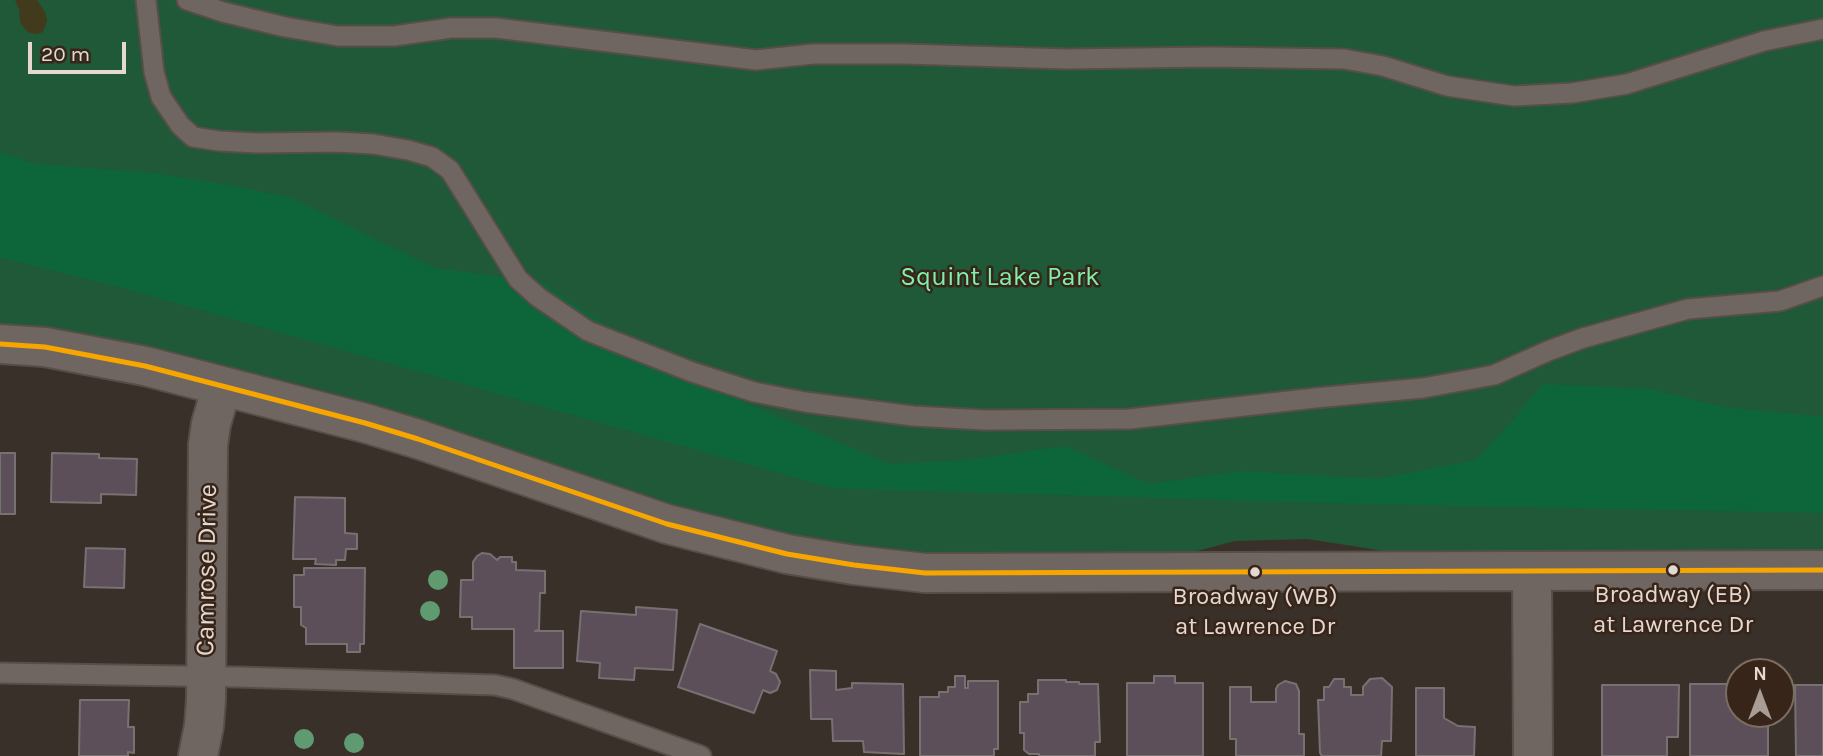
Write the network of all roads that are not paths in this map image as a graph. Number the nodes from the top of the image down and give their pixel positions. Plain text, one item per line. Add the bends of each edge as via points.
1 (146, 0) edge
2 (187, 0) edge
3 (1823, 29) edge
4 (1823, 286) edge
5 (0, 344) edge
6 (222, 386) junction
7 (1532, 570) junction
8 (1823, 570) edge
9 (0, 673) edge
10 (206, 677) junction
11 (198, 756) edge
12 (701, 756) edge
13 (1533, 756) edge

1 - 4 lane via 161,97 193,137 257,143 373,144 432,157 450,170 518,279 588,331 692,372 805,402 985,420 1130,419 1423,388 1494,375 1583,338 1688,309 1780,301
2 - 3 lane via 285,27 338,36 496,28 756,60 813,54 1344,59 1447,86 1514,96 1628,84 1764,41
5 - 6 street via 90,354
6 - 7 street via 405,435 667,524 855,565 925,573
6 - 10 street, Camrose Drive via 208,445
7 - 8 street
7 - 13 street
9 - 10 lane
10 - 11 street, Camrose Drive
10 - 12 lane via 495,685

